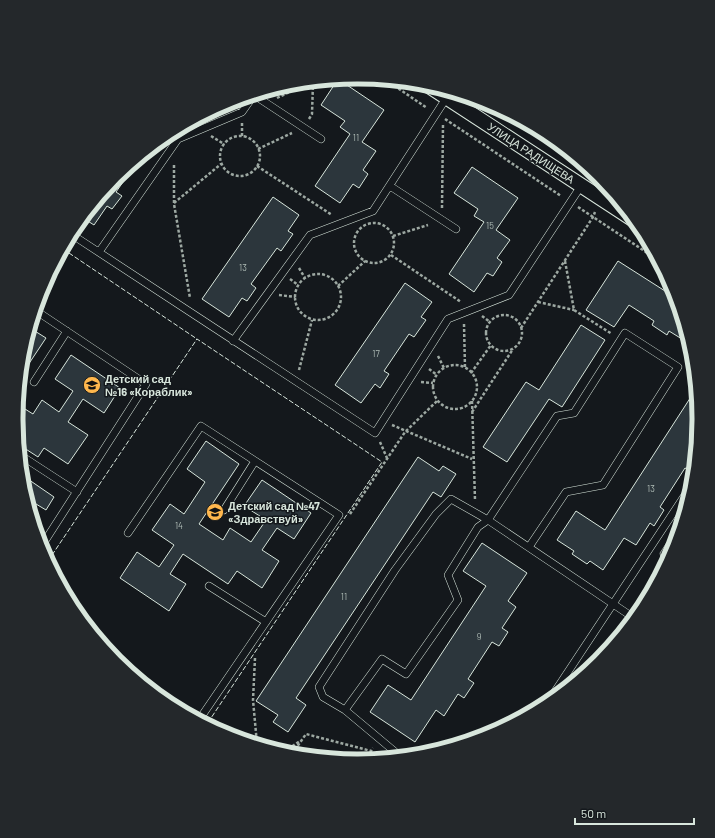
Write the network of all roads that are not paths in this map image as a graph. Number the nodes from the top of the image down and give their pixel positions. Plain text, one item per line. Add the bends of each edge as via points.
1 (447, 97) joint
2 (260, 99) edge
3 (249, 102) edge
4 (321, 139) dead end
5 (390, 186) junction
6 (581, 186) junction
7 (619, 210) edge
8 (456, 229) dead end
9 (76, 237) edge
10 (99, 252) junction
11 (40, 313) edge
12 (67, 331) junction
13 (234, 341) junction
14 (34, 382) dead end
15 (26, 459) edge
16 (255, 461) junction
17 (77, 492) junction
18 (683, 498) edge
19 (224, 510) dead end
20 (488, 520) junction
21 (128, 533) dead end
22 (46, 540) edge
23 (528, 547) junction
24 (209, 586) dead end
25 (612, 604) junction
26 (629, 615) edge
27 (266, 622) junction
28 (559, 686) edge
29 (345, 710) junction
30 (202, 715) edge
31 (389, 752) edge

1 - 5 lane
1 - 6 street, УЛИЦА РАДИЩЕВА
2 - 4 lane
3 - 10 lane via 242,112 178,139
5 - 8 lane
5 - 13 lane via 373,211 310,235
6 - 7 street, УЛИЦА РАДИЩЕВА
6 - 13 lane via 509,295 448,319 375,433
9 - 10 lane
10 - 13 lane
11 - 12 lane
12 - 14 lane
12 - 17 lane via 146,384
15 - 17 lane
16 - 19 lane
16 - 21 lane via 201,426
16 - 27 lane via 339,515
17 - 22 lane
18 - 25 lane
20 - 23 lane
20 - 23 lane via 557,416 574,413 625,333 678,367 603,485 566,492
20 - 29 lane via 478,527 448,575 458,600 406,674 382,659
20 - 29 lane via 451,499 436,514 395,570 320,687 323,697
23 - 25 lane
24 - 27 lane
25 - 26 lane
25 - 28 lane
27 - 30 lane
29 - 31 lane via 378,739

